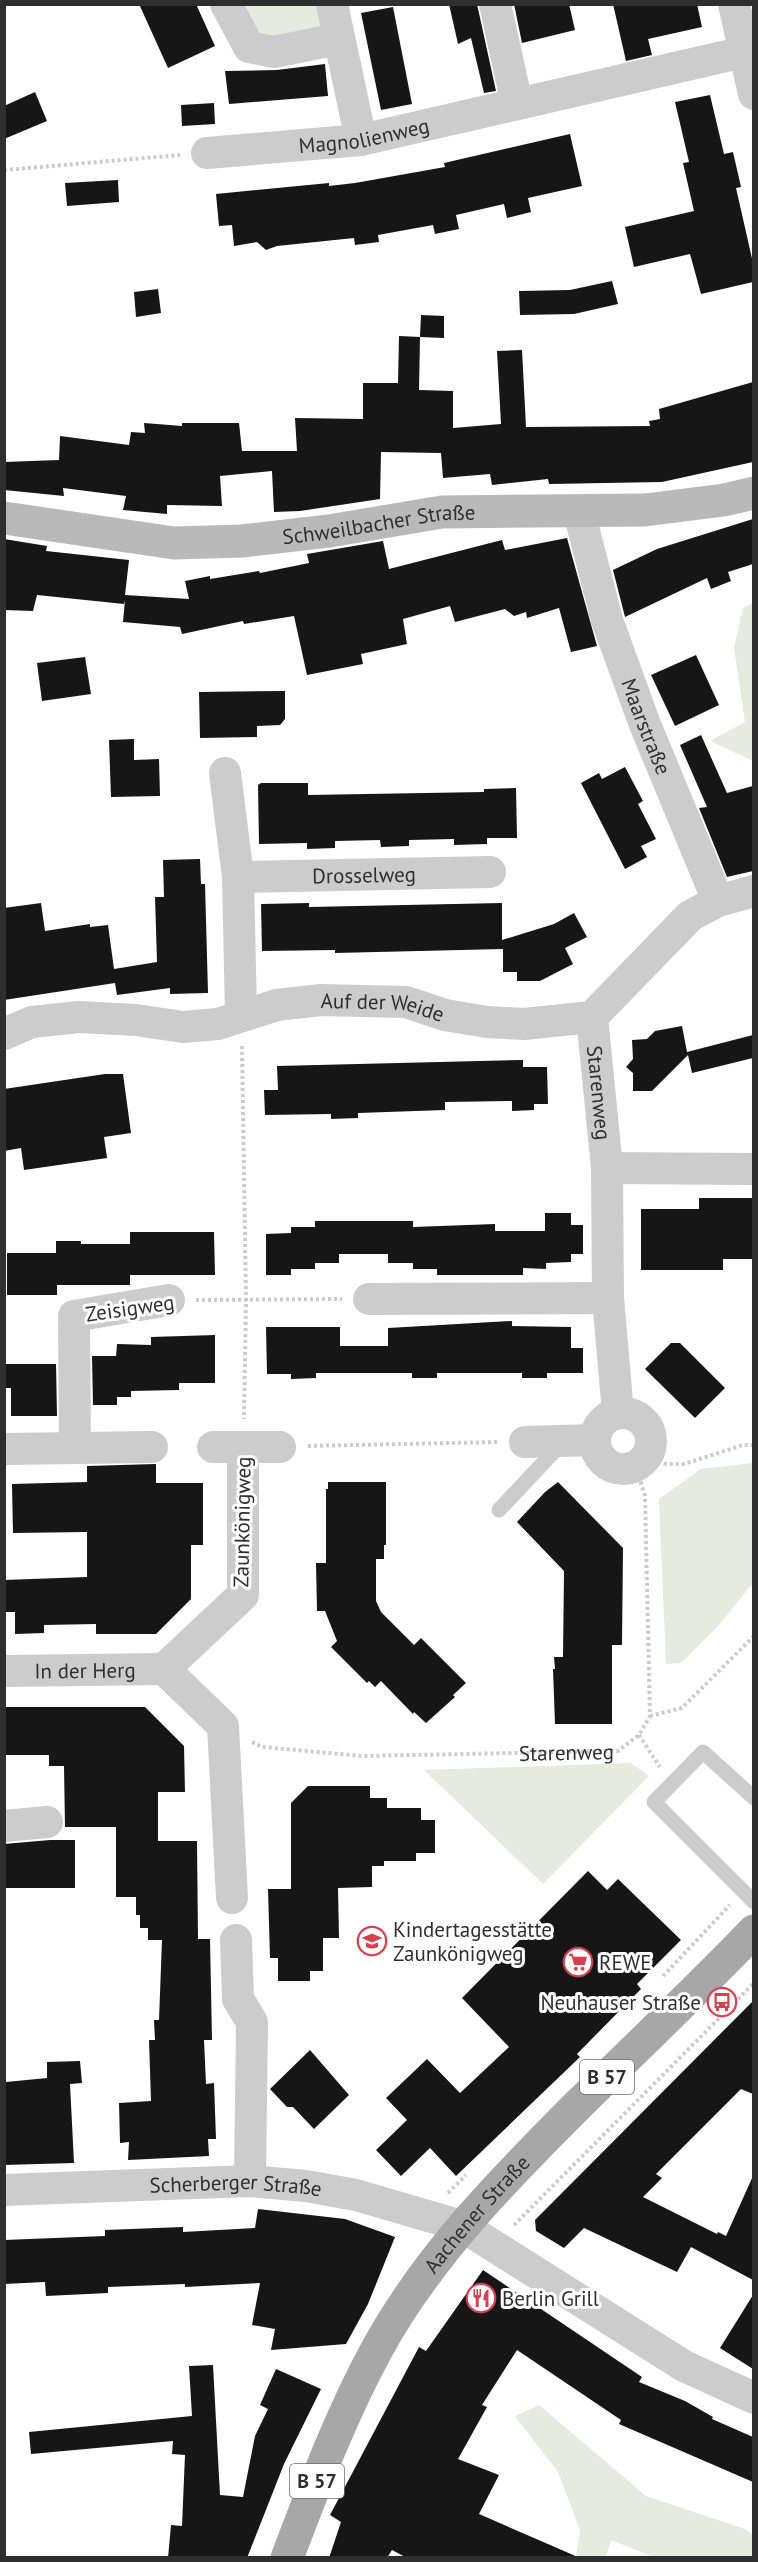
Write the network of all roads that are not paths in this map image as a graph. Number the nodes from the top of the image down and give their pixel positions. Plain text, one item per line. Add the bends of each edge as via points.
1 (226, 4) edge
2 (332, 4) edge
3 (495, 4) edge
4 (734, 4) edge
5 (338, 39) junction
6 (744, 52) junction
7 (753, 94) edge
8 (517, 104) junction
9 (361, 140) junction
10 (207, 153) road end
11 (753, 493) edge
12 (579, 512) junction
13 (4, 518) edge
14 (225, 774) dead end
15 (490, 872) dead end
16 (238, 877) junction
17 (753, 891) edge
18 (718, 901) junction
19 (241, 1015) junction
20 (592, 1017) junction
21 (4, 1034) edge
22 (607, 1168) junction
23 (753, 1169) edge
24 (608, 1298) junction
25 (369, 1299) dead end
26 (169, 1300) road end
27 (618, 1413) junction
28 (594, 1440) junction
29 (563, 1441) junction
30 (525, 1442) road end
31 (75, 1447) junction
32 (152, 1447) dead end
33 (280, 1447) road end
34 (4, 1449) edge
35 (499, 1510) dead end
36 (164, 1669) junction
37 (4, 1671) edge
38 (753, 1798) edge
39 (47, 1822) dead end
40 (4, 1826) edge
41 (232, 1898) dead end
42 (753, 1902) edge
43 (753, 1931) edge
44 (236, 1940) dead end
45 (250, 2181) junction
46 (4, 2190) edge
47 (462, 2226) junction
48 (753, 2398) edge
49 (287, 2558) edge

1 - 5 street via 249,47 274,52
2 - 5 street
3 - 8 street
4 - 6 street
5 - 9 street
6 - 7 street
6 - 8 street, Magnolienweg
8 - 9 street, Magnolienweg
9 - 10 street, Magnolienweg
11 - 12 main road, Schweilbacher Straße via 645,510
12 - 13 main road, Schweilbacher Straße via 442,512 264,539 174,543
12 - 18 street, Maarstraße via 610,630
14 - 16 street
15 - 16 street, Drosselweg
16 - 19 street
17 - 18 street
18 - 20 street via 690,916
19 - 20 street, Auf der Weide via 277,1005 359,1000 406,1002 445,1015 487,1022 524,1024
19 - 21 street, Auf der Weide via 218,1024 183,1027 79,1017 32,1022
20 - 22 street, Starenweg
22 - 23 street, Starenweg
22 - 24 street, Starenweg
24 - 25 street
24 - 27 street, Starenweg
26 - 31 street, Zeisigweg via 74,1316
27 - 28 street via 601,1422
27 - 28 street via 636,1415 644,1421 652,1438 651,1448 641,1462 617,1469 608,1465 600,1458
28 - 29 street
29 - 30 street
29 - 35 lane
31 - 32 street
31 - 34 street
33 - 36 street, Zaunkönigweg via 228,1447 243,1595
36 - 37 street, In der Herg
36 - 41 street via 223,1726
38 - 42 lane via 703,1752 654,1802
39 - 40 street
43 - 47 main road, Aachener Straße / B 57 via 512,2171
44 - 45 street via 238,2000 252,2022
45 - 46 street, Scherberger Straße
45 - 47 street, Scherberger Straße via 356,2195
47 - 48 street via 684,2366
47 - 49 main road, Aachener Straße / B 57 via 377,2348 344,2417

